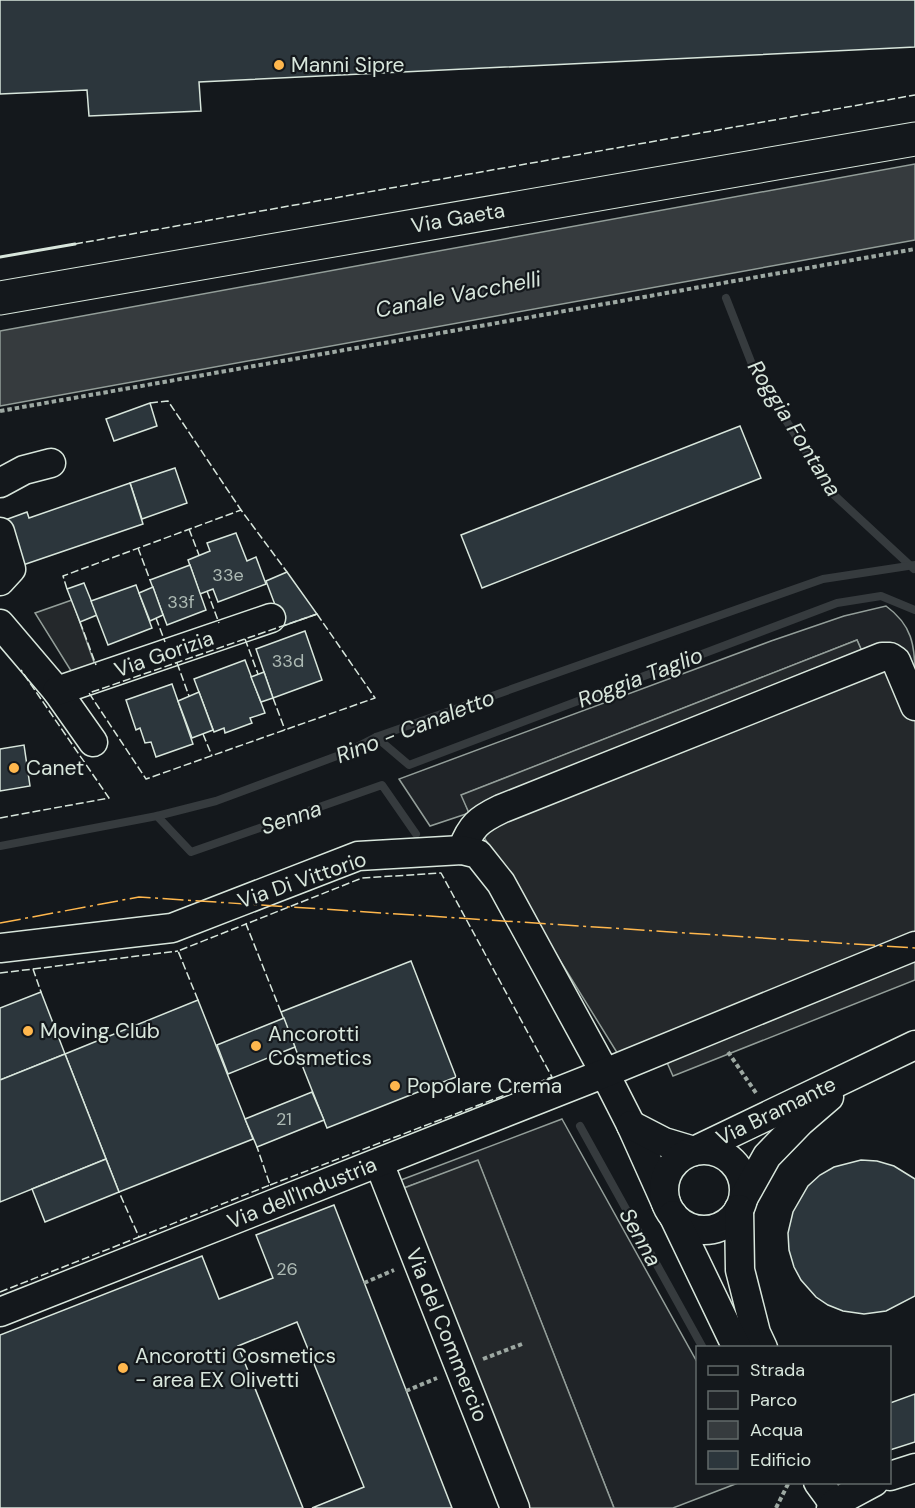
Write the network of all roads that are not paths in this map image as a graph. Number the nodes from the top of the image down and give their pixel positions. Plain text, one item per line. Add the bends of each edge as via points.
1 (915, 139) edge
2 (0, 298) edge
3 (51, 463) dead end
4 (0, 483) edge
5 (0, 532) edge
6 (0, 581) edge
7 (271, 618) dead end
8 (0, 624) edge
9 (57, 692) junction
10 (915, 706) edge
11 (93, 742) dead end
12 (462, 850) junction
13 (915, 946) edge
14 (0, 948) edge
15 (915, 1045) edge
16 (858, 1072) junction
17 (604, 1073) junction
18 (631, 1125) junction
19 (694, 1151) junction
20 (379, 1163) junction
21 (741, 1203) junction
22 (669, 1209) junction
23 (0, 1312) edge
24 (737, 1346) edge
25 (763, 1346) edge
26 (915, 1468) edge
27 (891, 1476) edge
28 (868, 1484) edge
29 (830, 1497) edge
30 (515, 1508) edge

1 - 2 main road, Via Gaeta
3 - 4 street via 24,470
5 - 6 street via 11,569
7 - 9 street, Via Gorizia
8 - 9 street
9 - 11 street
10 - 12 street via 896,660 882,657 501,808 477,822
12 - 14 street, Via Di Vittorio via 358,856 172,928
12 - 17 street via 478,854 501,883
13 - 17 street, Via dell'Industria
15 - 16 street, Via Bramante
16 - 19 street, Via Bramante
16 - 21 street, Via Bramante via 766,1156
17 - 18 street
17 - 20 street, Via dell'Industria
18 - 19 street via 664,1142
18 - 22 street
19 - 21 street via 721,1153 732,1161 744,1184
19 - 22 street via 672,1166 665,1184
20 - 23 street, Via dell'Industria
20 - 30 street, Via del Commercio
21 - 22 street via 731,1220 707,1230 682,1223
21 - 25 street via 740,1270 756,1333
22 - 24 street
26 - 27 street
28 - 29 street

